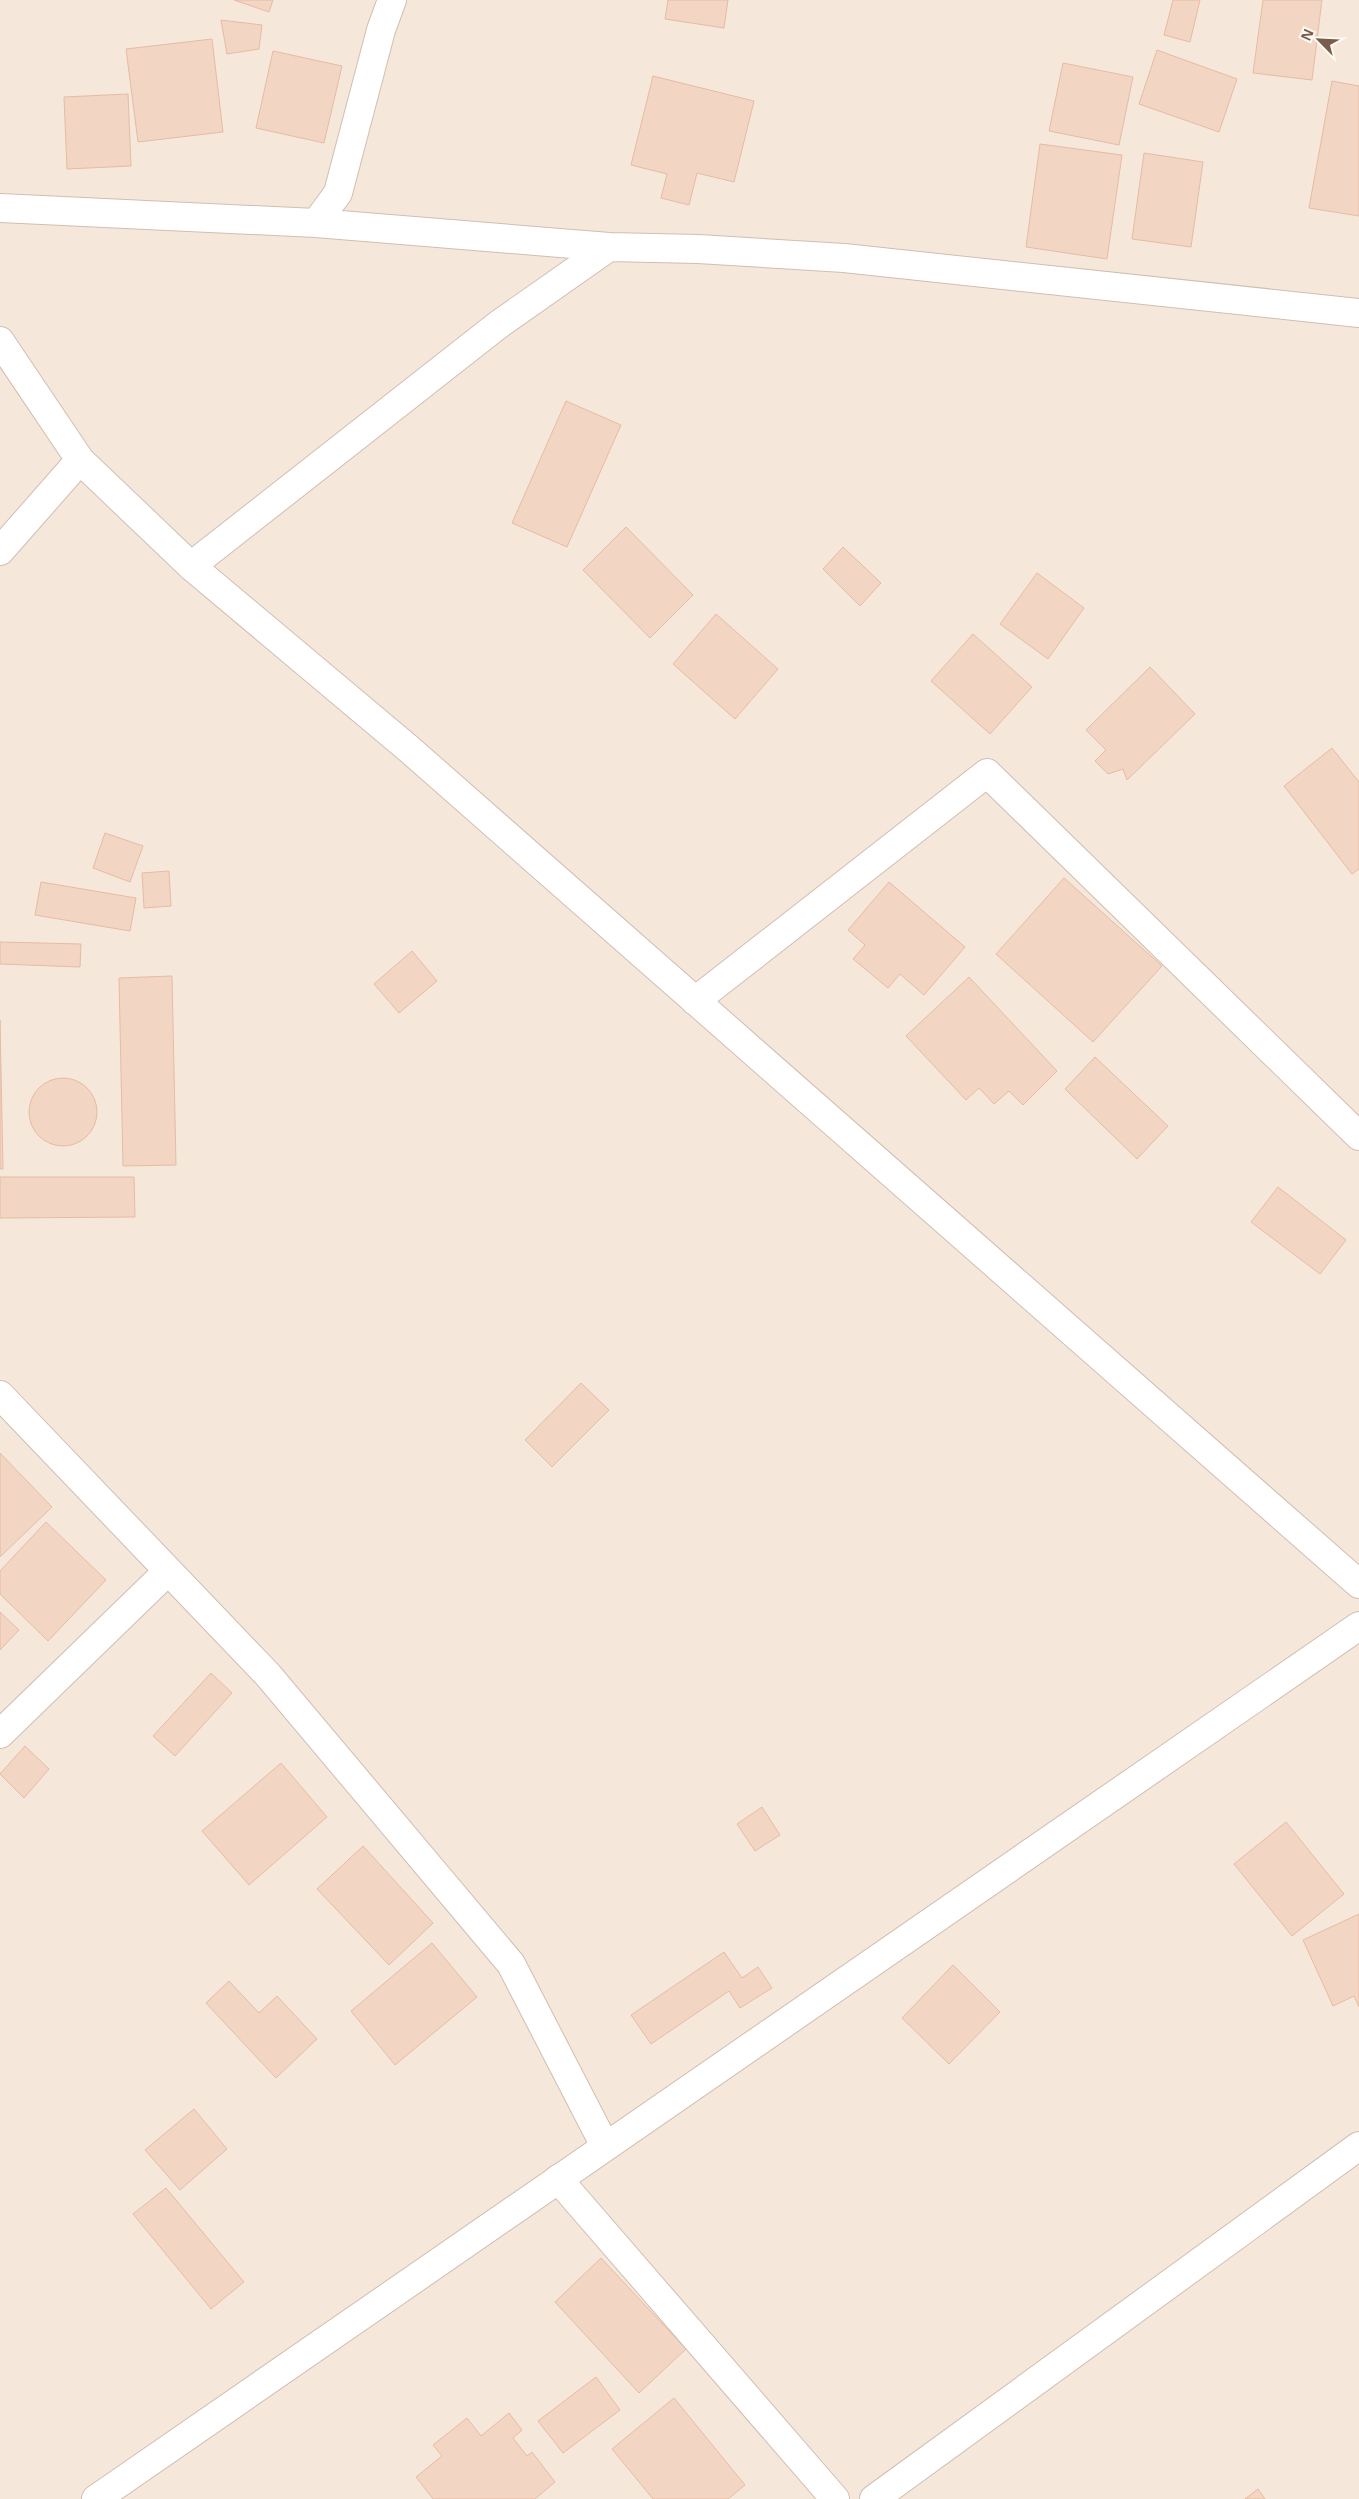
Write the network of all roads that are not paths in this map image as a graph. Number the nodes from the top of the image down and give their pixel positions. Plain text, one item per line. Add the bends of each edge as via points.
1 (392, 0) edge
2 (0, 208) edge
3 (316, 224) junction
4 (609, 247) junction
5 (1359, 313) edge
6 (0, 341) edge
7 (80, 460) junction
8 (0, 551) edge
9 (191, 566) junction
10 (695, 1001) junction
11 (1359, 1136) edge
12 (3, 1405) edge
13 (168, 1571) junction
14 (1359, 1584) edge
15 (1359, 1626) edge
16 (0, 1734) edge
17 (605, 2146) junction
18 (1359, 2146) edge
19 (558, 2179) junction
20 (96, 2499) edge
21 (835, 2499) edge
22 (874, 2499) edge

1 - 3 street via 381,30 338,193
2 - 3 street
3 - 4 street
4 - 5 street via 844,258
4 - 9 street via 498,325
6 - 7 street
7 - 8 street
7 - 9 street
9 - 10 street via 409,749
10 - 11 street via 987,773
10 - 14 street
12 - 13 street
13 - 16 street
13 - 17 street via 268,1675 511,1964
15 - 17 street
17 - 19 street
18 - 22 street
19 - 20 street
19 - 21 street

